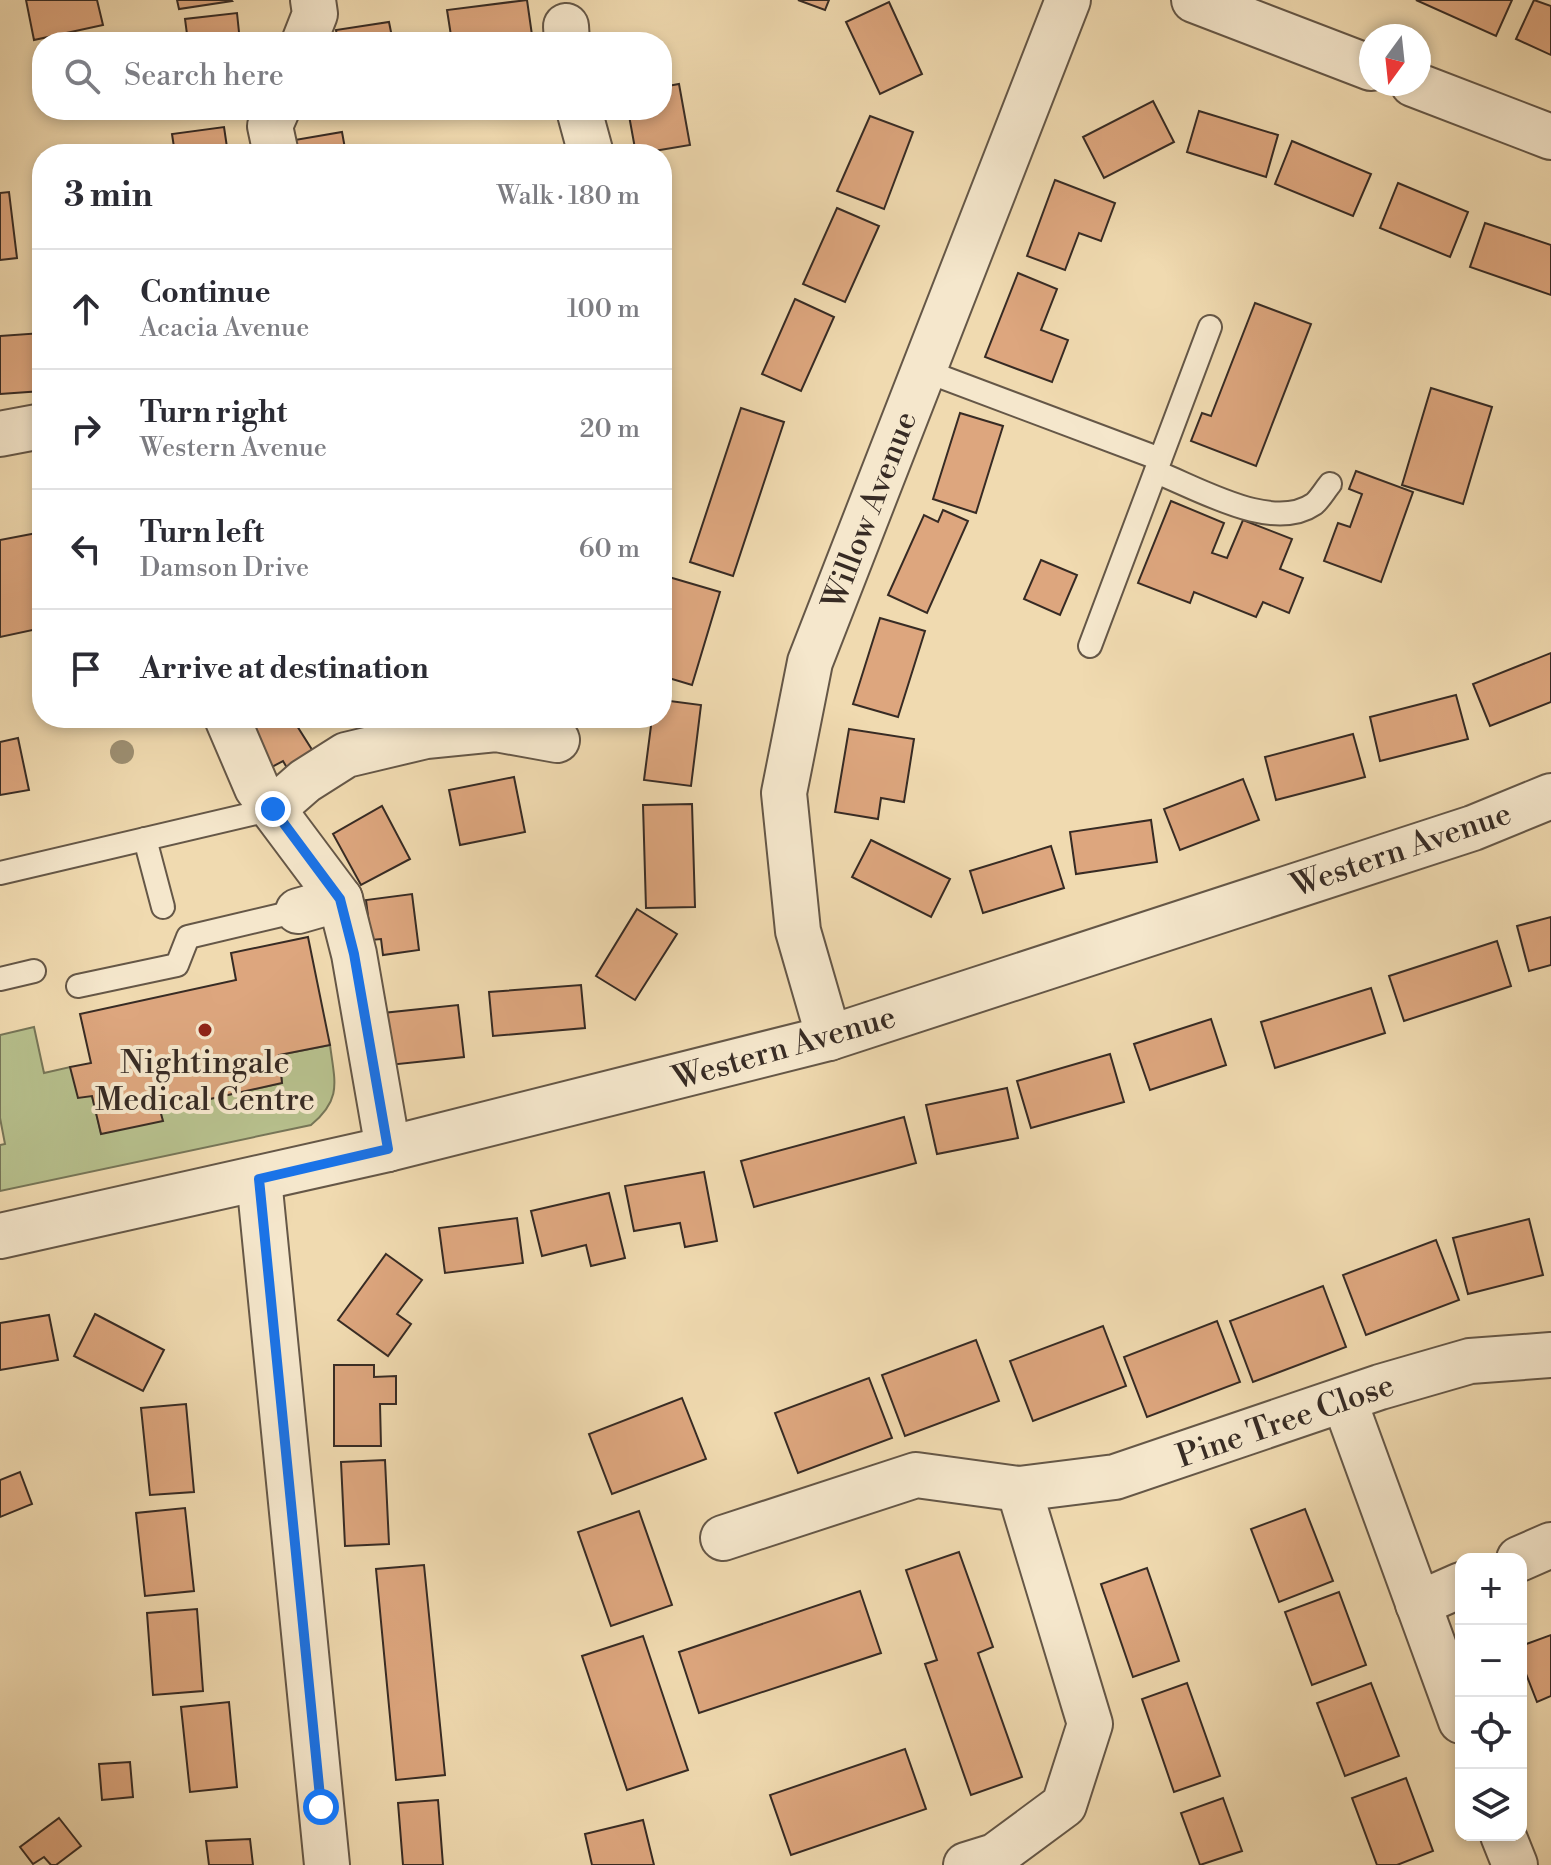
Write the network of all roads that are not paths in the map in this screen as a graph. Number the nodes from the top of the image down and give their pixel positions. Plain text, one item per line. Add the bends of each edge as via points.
1 (313, 0) edge
2 (1068, 0) edge
3 (1194, 0) edge
4 (308, 32) edge
5 (1359, 63) edge
6 (1431, 91) edge
7 (273, 120) edge
8 (582, 120) edge
9 (1551, 137) edge
10 (274, 144) edge
11 (588, 144) edge
12 (1210, 327) dead end
13 (923, 370) junction
14 (32, 428) edge
15 (0, 434) edge
16 (1158, 465) junction
17 (1330, 484) dead end
18 (1090, 646) dead end
19 (231, 728) edge
20 (557, 740) dead end
21 (1551, 796) edge
22 (273, 809) junction
23 (145, 839) junction
24 (0, 873) edge
25 (340, 899) junction
26 (163, 907) dead end
27 (298, 911) joint
28 (34, 971) dead end
29 (0, 979) edge
30 (78, 986) dead end
31 (829, 1038) junction
32 (388, 1149) junction
33 (259, 1179) junction
34 (0, 1236) edge
35 (1551, 1355) edge
36 (1344, 1400) junction
37 (1019, 1489) junction
38 (723, 1538) dead end
39 (1551, 1545) edge
40 (1527, 1556) edge
41 (1455, 1588) edge
42 (1418, 1604) junction
43 (1455, 1705) edge
44 (1505, 1841) edge
45 (327, 1865) edge
46 (966, 1865) edge
47 (1515, 1865) edge

1 - 4 street via 315,14
2 - 13 street, Willow Avenue
3 - 5 street
6 - 9 street
7 - 10 street
8 - 11 street
12 - 16 lane
13 - 16 lane
13 - 31 street, Willow Avenue via 810,662 784,793 798,931
14 - 15 street
16 - 17 lane via 1252,510 1276,516 1315,503
16 - 18 lane
19 - 22 street via 257,788
20 - 22 street via 496,729 426,736 346,755
21 - 31 street, Western Avenue via 1459,833
22 - 23 lane
22 - 25 street
23 - 24 lane
23 - 26 lane
25 - 27 street
25 - 32 street
27 - 30 lane via 188,937 177,965
28 - 29 lane
31 - 32 street, Western Avenue
32 - 33 street, Western Avenue
33 - 34 street, Western Avenue
33 - 45 street
35 - 36 street, Pine Tree Close via 1470,1361
36 - 37 street, Pine Tree Close via 1115,1477
36 - 42 street
37 - 38 street, Pine Tree Close via 916,1475
37 - 46 street via 1090,1724 1064,1805 995,1856
39 - 40 street
41 - 42 street
42 - 43 street
44 - 47 street

